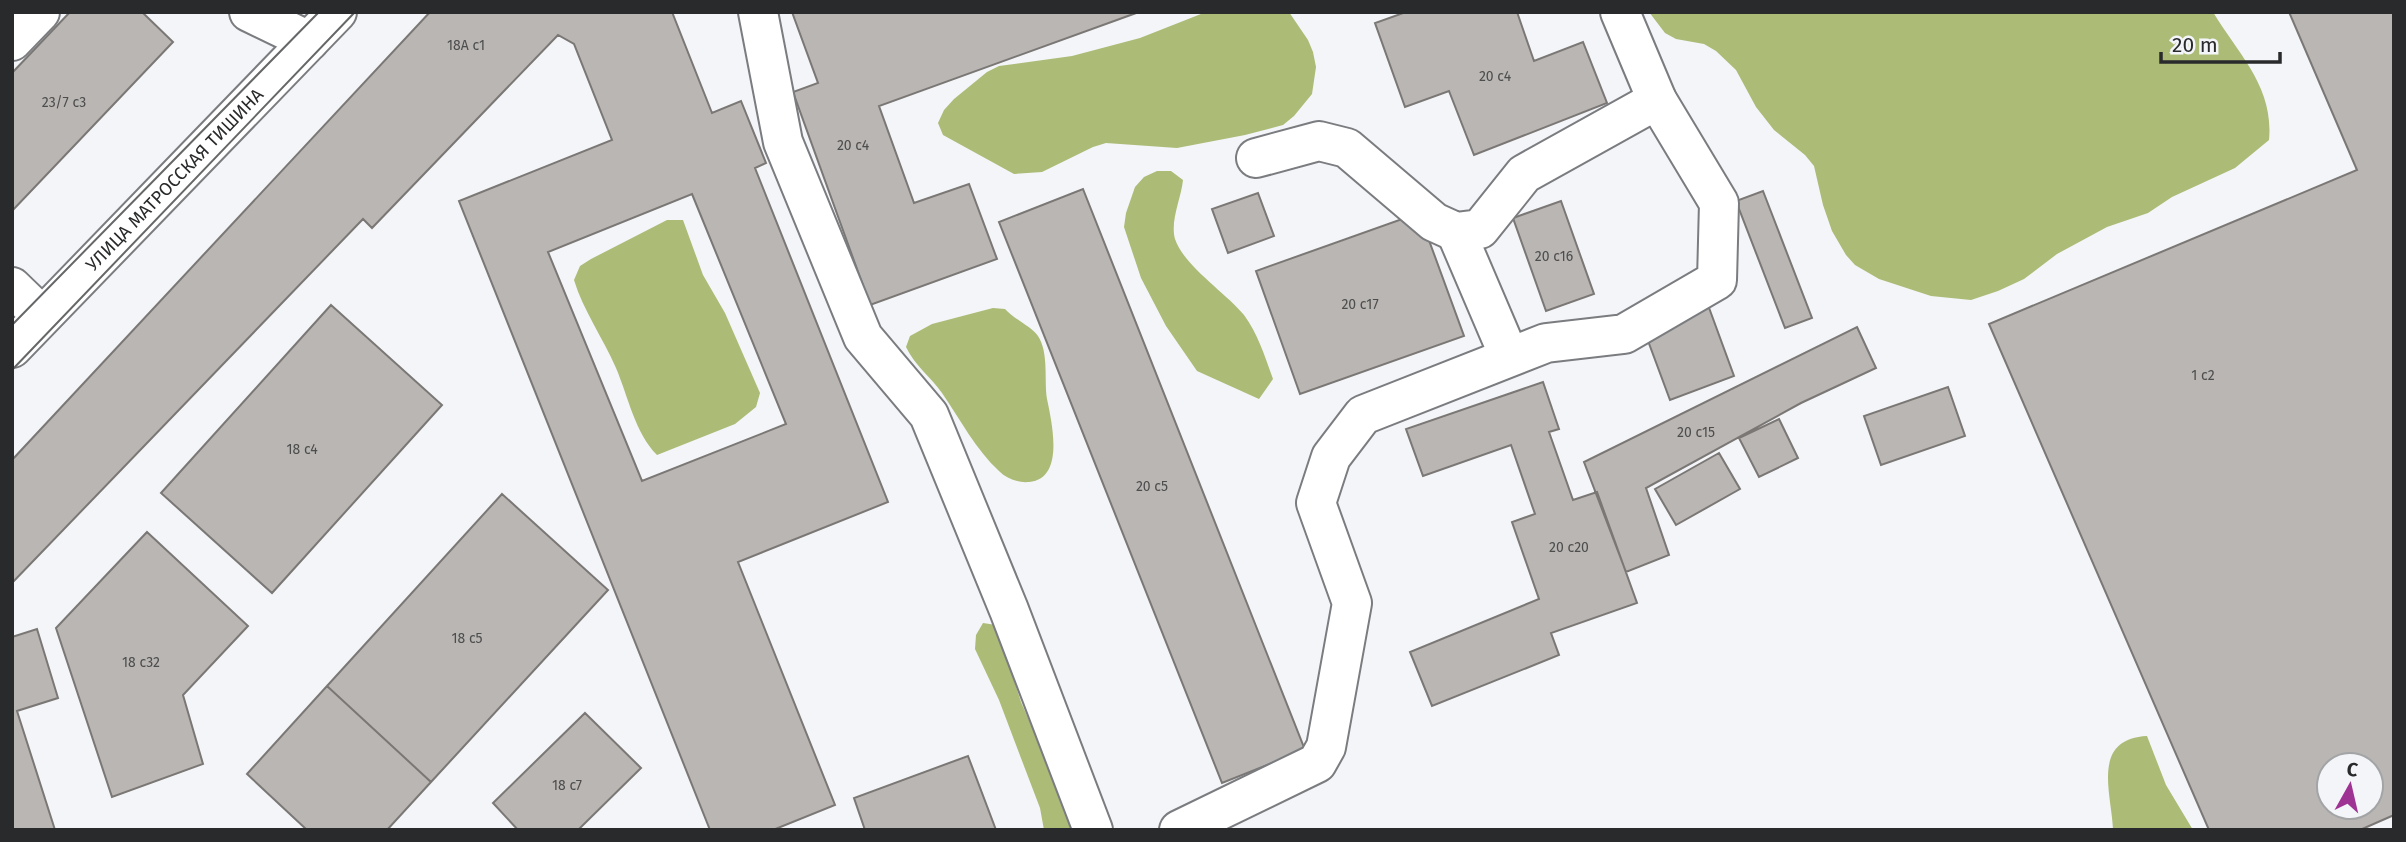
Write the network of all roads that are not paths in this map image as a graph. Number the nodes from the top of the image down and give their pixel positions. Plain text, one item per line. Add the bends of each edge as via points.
1 (40, 12) edge
2 (248, 12) edge
3 (337, 12) edge
4 (758, 12) edge
5 (1620, 12) edge
6 (12, 41) edge
7 (309, 41) junction
8 (1657, 100) junction
9 (1256, 158) dead end
10 (1456, 232) junction
11 (12, 286) edge
12 (42, 316) junction
13 (12, 348) edge
14 (1509, 356) junction
15 (1093, 830) edge
16 (1179, 830) edge

1 - 6 street
2 - 7 street
3 - 7 street, УЛИЦА МАТРОССКАЯ ТИШИНА
4 - 15 street via 783,142 863,337 929,415
5 - 8 street
7 - 12 street, УЛИЦА МАТРОССКАЯ ТИШИНА
8 - 10 street via 1524,174 1480,229
8 - 14 street via 1719,203 1717,280 1624,334 1546,343
9 - 10 street via 1319,141 1347,148 1434,222
10 - 14 street
11 - 12 street
12 - 13 street, УЛИЦА МАТРОССКАЯ ТИШИНА
14 - 16 street via 1363,415 1331,457 1316,503 1352,603 1326,747 1317,763

